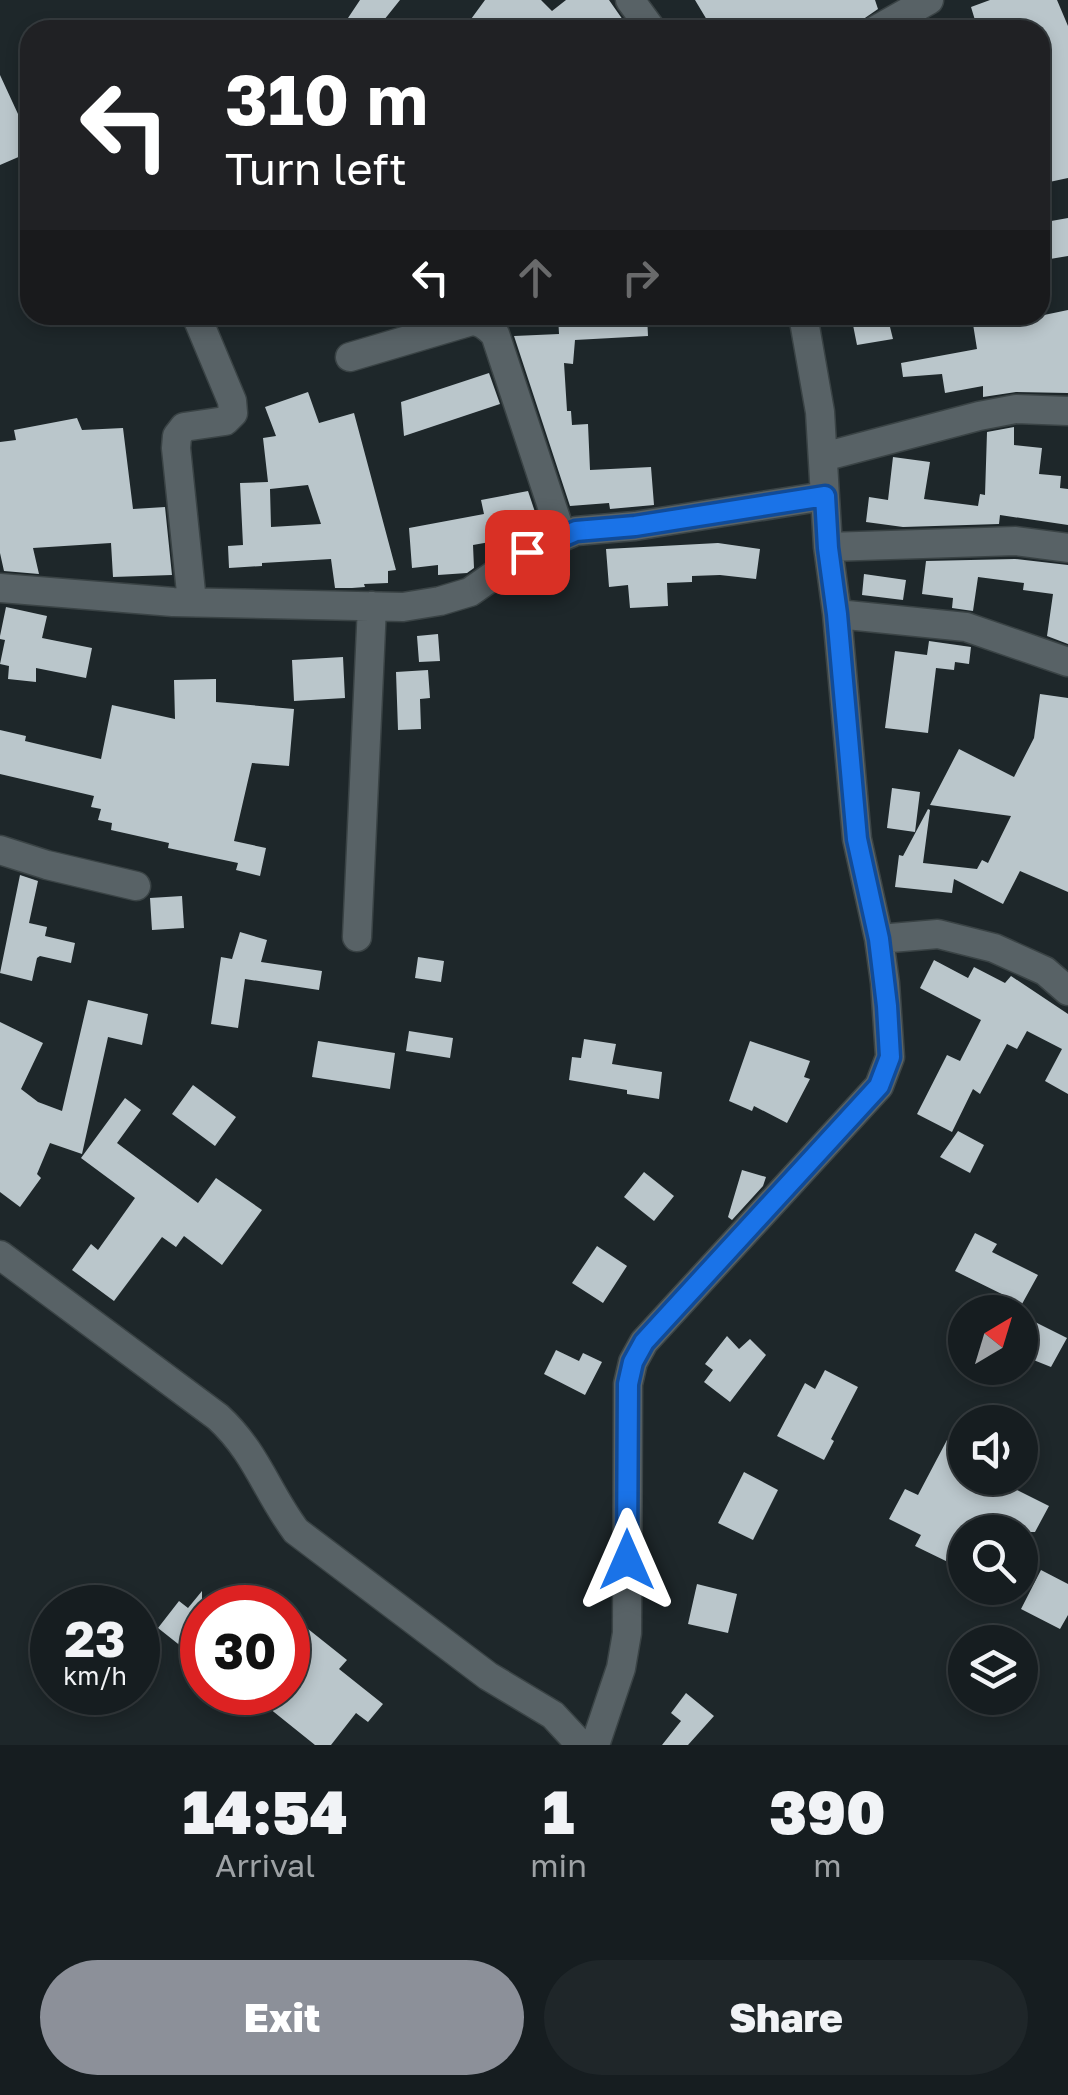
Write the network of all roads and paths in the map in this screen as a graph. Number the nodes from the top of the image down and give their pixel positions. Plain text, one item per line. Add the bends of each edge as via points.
1 (929, 0) edge
2 (894, 20) edge
3 (200, 325) edge
4 (458, 325) edge
5 (486, 325) edge
6 (804, 325) edge
7 (350, 357) dead end
8 (1068, 411) edge
9 (823, 457) junction
10 (825, 496) junction
11 (562, 537) junction
12 (828, 548) junction
13 (1068, 548) edge
14 (0, 588) edge
15 (192, 602) junction
16 (372, 606) junction
17 (837, 614) junction
18 (1068, 662) edge
19 (0, 850) edge
20 (136, 886) dead end
21 (357, 937) dead end
22 (879, 939) junction
23 (1068, 990) edge
24 (0, 1256) edge
25 (581, 1745) edge
26 (595, 1745) edge

1 - 2 street
3 - 15 street via 234,414 184,427 177,436
4 - 7 street
5 - 11 street via 496,334
6 - 9 street
8 - 9 street via 1016,409
9 - 10 street
10 - 11 street
10 - 12 street
11 - 16 street via 527,552 470,592 403,607
12 - 13 street via 1016,541
12 - 17 street
14 - 15 street
15 - 16 street
16 - 21 street
17 - 18 street via 966,627
17 - 22 street via 857,839
19 - 20 street
22 - 23 street via 938,934 994,948
22 - 26 street via 890,1057 879,1086 644,1342 633,1362 627,1632
24 - 25 street via 236,1434 296,1531 488,1676 553,1715

